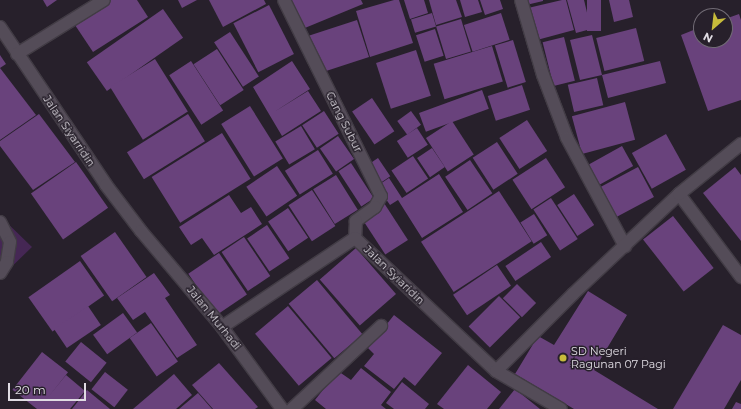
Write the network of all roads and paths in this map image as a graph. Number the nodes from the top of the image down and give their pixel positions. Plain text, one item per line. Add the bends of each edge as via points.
1 (104, 0) edge
2 (284, 0) edge
3 (522, 3) edge
4 (0, 27) edge
5 (17, 54) junction
6 (741, 144) edge
7 (679, 194) junction
8 (0, 222) edge
9 (141, 231) joint
10 (354, 238) junction
11 (625, 246) junction
12 (0, 273) edge
13 (741, 277) edge
14 (381, 326) dead end
15 (222, 327) junction
16 (496, 372) junction
17 (282, 409) edge
18 (292, 409) edge
19 (561, 409) edge

1 - 5 street
2 - 10 street, Gang Subur via 381,196 375,207 356,221
3 - 11 street via 543,75 567,138
4 - 5 street, Jalan Siyarridin
5 - 9 street, Jalan Siyarridin
6 - 7 street
7 - 11 street
7 - 13 street
8 - 12 street via 10,242 7,262
9 - 15 street, Jalan Murhadi
10 - 15 street, Jalan Syiaridin
10 - 16 street, Jalan Syiaridin
11 - 16 street
14 - 18 street
15 - 17 street, Jalan Murhadi
16 - 19 street, Jalan Syiaridin

